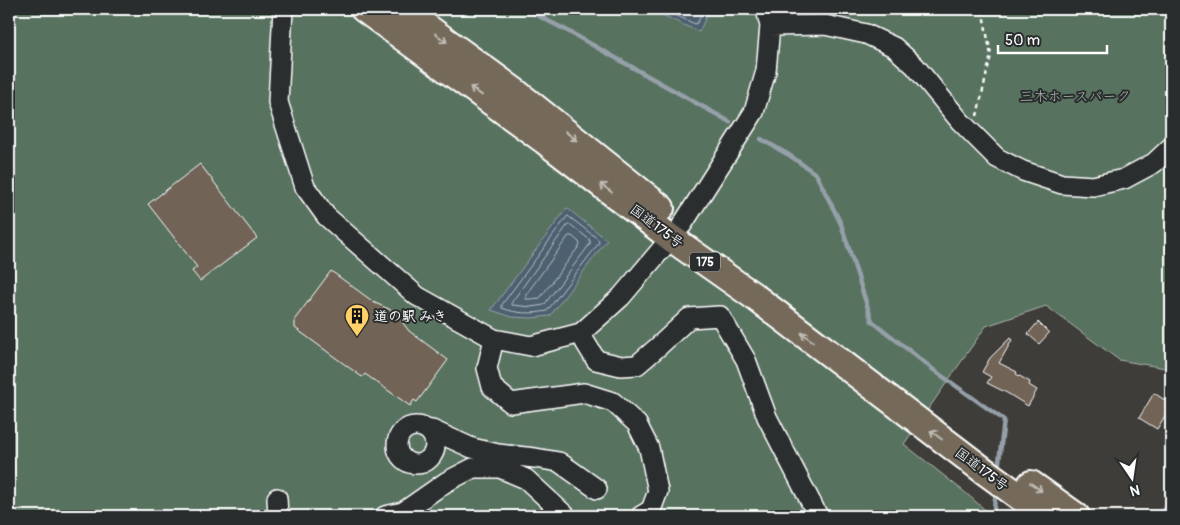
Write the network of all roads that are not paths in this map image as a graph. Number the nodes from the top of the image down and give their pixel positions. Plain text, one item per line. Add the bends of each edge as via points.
1 (283, 9) edge
2 (364, 9) edge
3 (402, 9) edge
4 (768, 17) edge
5 (1171, 147) edge
6 (677, 231) junction
7 (581, 333) junction
8 (494, 339) junction
9 (426, 429) junction
10 (425, 461) junction
11 (983, 470) junction
12 (441, 486) junction
13 (597, 488) dead end
14 (385, 516) edge
15 (566, 516) edge
16 (641, 516) edge
17 (818, 516) edge
18 (1029, 516) edge
19 (1046, 516) edge
20 (1076, 516) edge

1 - 8 street via 278,102 305,187 326,216 417,296
6 -> 2 highway, 国道175号 / 175 via 545,141
3 -> 6 highway, 国道175号 / 175 via 513,90
4 - 5 street via 866,34 894,47 997,158 1062,184 1093,186 1124,179 1154,163
4 - 6 street via 766,71 754,112
6 - 7 street via 621,297
11 -> 6 highway, 国道175号 / 175 via 763,303
6 -> 20 highway, 国道175号 / 175 via 764,282
7 - 8 street via 531,346
7 - 17 street via 596,360 621,366 636,365 689,318 720,316 746,360 767,417
8 - 16 street via 487,368 492,387 511,403 584,394 613,402 637,424 649,448 658,491 651,510
9 - 10 street via 435,445
9 - 10 street via 420,426 407,428 397,443 403,459 414,464
9 - 13 street via 472,448 559,462
10 - 12 street
11 - 18 highway
11 - 19 highway, 国道175号 / 175
12 - 14 street via 403,512
12 - 15 street via 473,468 500,468 526,479

